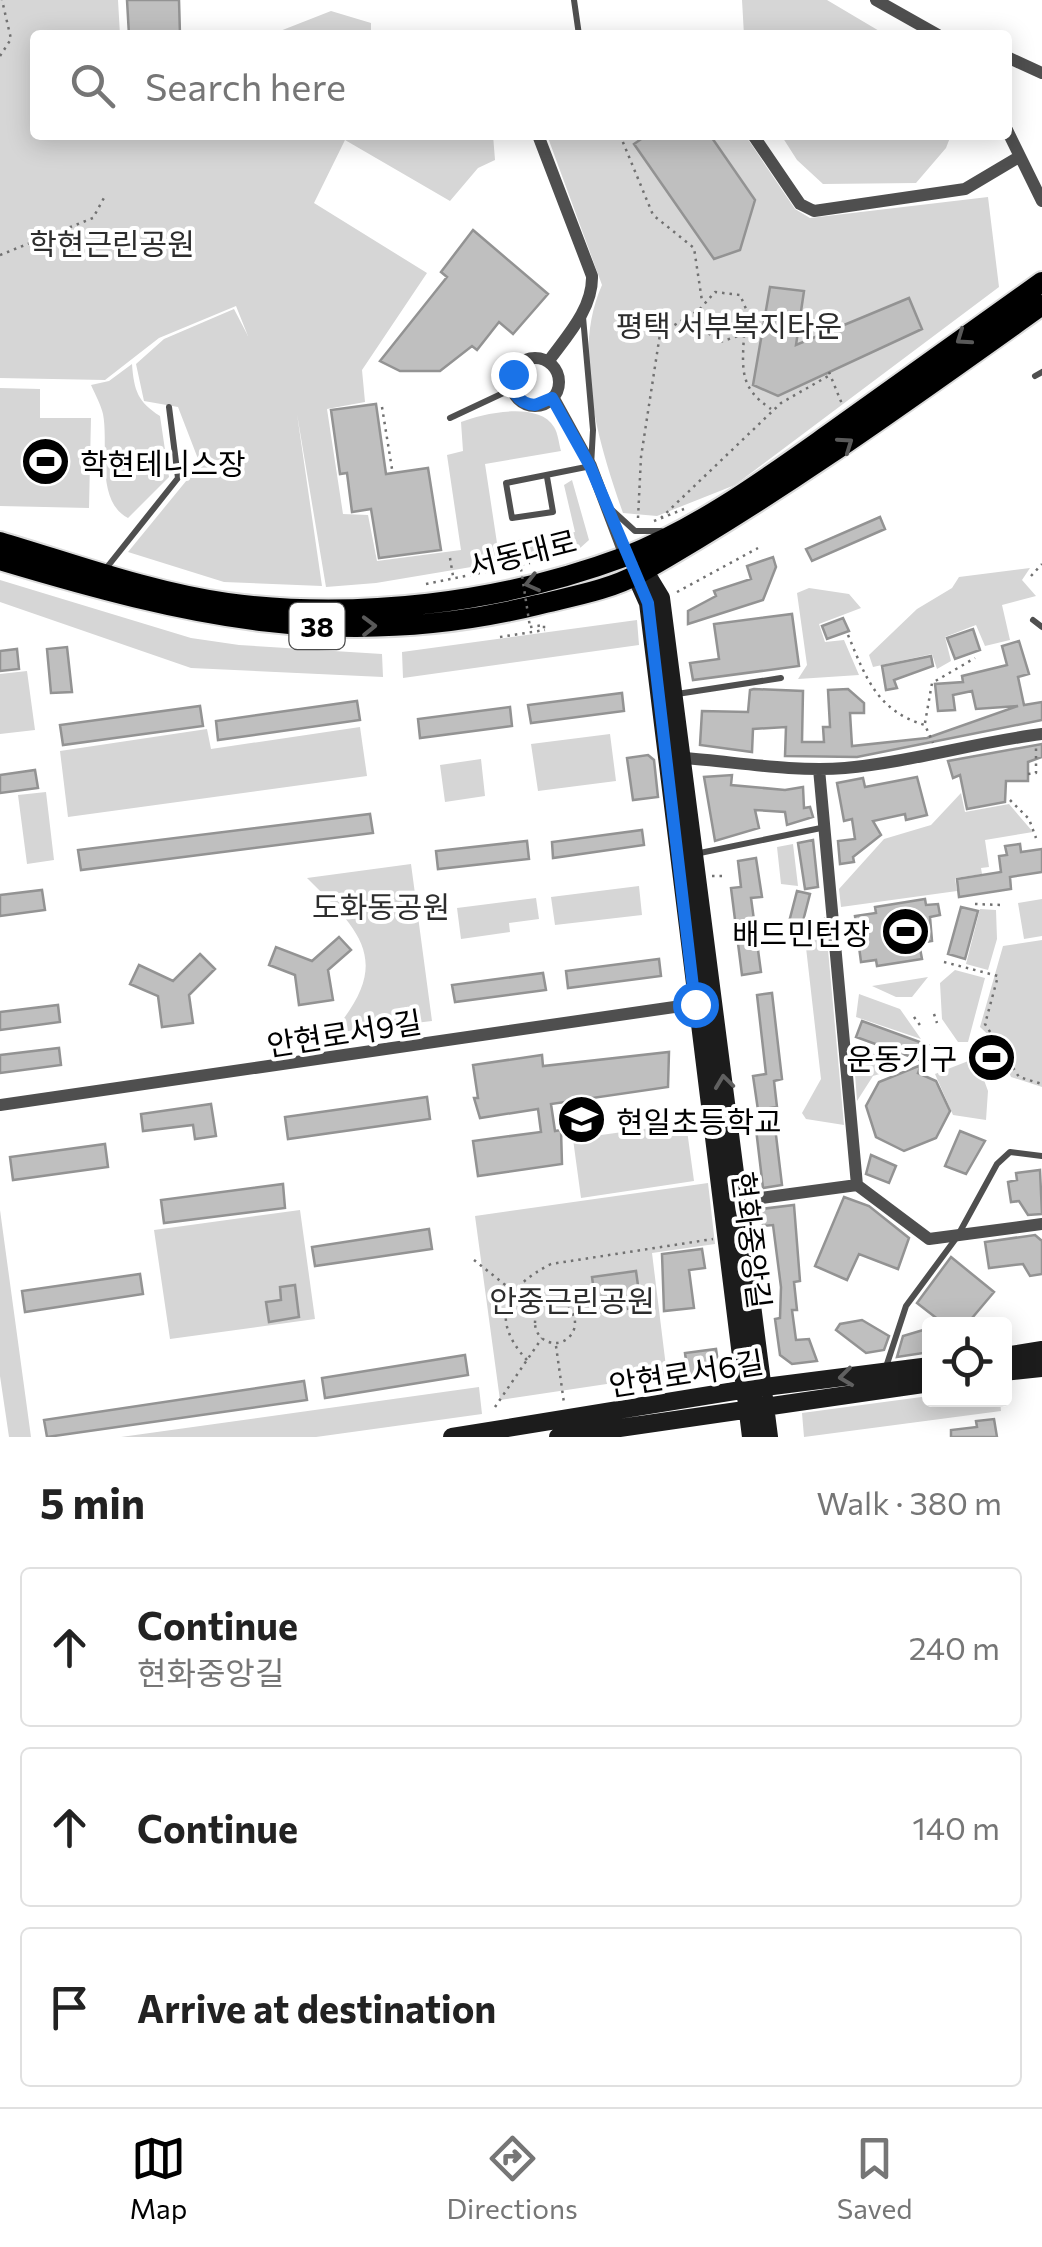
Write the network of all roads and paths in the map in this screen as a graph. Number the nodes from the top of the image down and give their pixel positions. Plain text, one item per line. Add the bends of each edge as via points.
1 (2, 0) edge
2 (574, 0) edge
3 (876, 0) edge
4 (578, 30) edge
5 (929, 30) edge
6 (0, 56) edge
7 (1012, 59) edge
8 (1042, 73) edge
9 (540, 140) edge
10 (622, 140) edge
11 (756, 140) edge
12 (1011, 140) edge
13 (1019, 157) junction
14 (105, 196) dead end
15 (1042, 201) edge
16 (0, 255) edge
17 (1042, 282) edge
18 (702, 302) junction
19 (1042, 304) edge
20 (699, 310) junction
21 (582, 314) junction
22 (744, 334) junction
23 (548, 362) junction
24 (512, 388) junction
25 (552, 398) junction
26 (169, 407) dead end
27 (382, 407) dead end
28 (773, 410) junction
29 (844, 410) dead end
30 (450, 418) dead end
31 (590, 466) junction
32 (392, 469) dead end
33 (548, 477) junction
34 (602, 499) junction
35 (638, 520) dead end
36 (669, 524) junction
37 (0, 542) edge
38 (758, 548) dead end
39 (625, 556) junction
40 (450, 558) dead end
41 (0, 560) edge
42 (1042, 564) edge
43 (103, 572) junction
44 (640, 572) junction
45 (1031, 576) dead end
46 (453, 577) junction
47 (426, 584) dead end
48 (662, 598) junction
49 (1033, 620) dead end
50 (1042, 627) edge
51 (848, 635) dead end
52 (500, 637) dead end
53 (975, 658) dead end
54 (782, 678) dead end
55 (676, 694) junction
56 (925, 724) junction
57 (1038, 734) edge
58 (666, 746) junction
59 (938, 754) junction
60 (684, 758) junction
61 (819, 769) junction
62 (1028, 774) dead end
63 (1010, 800) dead end
64 (821, 828) junction
65 (1036, 838) dead end
66 (694, 854) junction
67 (975, 904) dead end
68 (1002, 905) dead end
69 (944, 962) dead end
70 (704, 1003) junction
71 (934, 1014) dead end
72 (914, 1018) dead end
73 (937, 1022) dead end
74 (922, 1028) dead end
75 (1042, 1084) edge
76 (0, 1105) edge
77 (1042, 1156) edge
78 (857, 1185) junction
79 (739, 1201) junction
80 (1042, 1224) edge
81 (957, 1237) junction
82 (718, 1238) dead end
83 (474, 1260) dead end
84 (514, 1290) junction
85 (539, 1312) junction
86 (542, 1338) junction
87 (556, 1344) junction
88 (1042, 1350) edge
89 (1012, 1355) edge
90 (527, 1360) junction
91 (922, 1367) edge
92 (1042, 1368) edge
93 (1012, 1371) edge
94 (884, 1372) junction
95 (922, 1384) edge
96 (755, 1398) junction
97 (495, 1407) dead end
98 (565, 1409) dead end
99 (452, 1437) edge
100 (558, 1437) edge
101 (752, 1437) edge
102 (769, 1437) edge

1 - 6 path via 11,39
2 - 4 lane
3 - 5 street
7 - 8 street
9 - 21 street via 592,276
10 - 18 path via 653,214 694,248
11 - 13 street via 800,204 814,211 965,189
12 - 13 street
13 - 15 street
14 - 16 path via 93,218
17 -> 36 main road, 서동대로 / 38 via 773,474
18 - 20 path
18 - 22 path via 716,292 740,296 750,318
44 -> 19 main road, 서동대로 / 38 via 792,481
20 - 22 path via 700,327 712,340 729,342
20 - 35 path via 660,334
21 - 23 street
21 - 31 lane
22 - 28 path via 741,378 751,396
23 - 24 street via 522,362
23 - 25 street via 559,380
24 - 25 street via 528,404
24 - 30 lane
25 - 31 street
26 - 43 lane via 178,478
27 - 32 path
28 - 29 path via 830,373
28 - 36 path
31 - 33 lane
31 - 34 street
33 - 33 lane via 506,483 512,518 553,512
34 - 36 lane via 635,531
34 - 39 street
36 - 39 main road, 서동대로 / 38
37 - 43 main road, 서동대로 / 38
38 - 48 path
39 -> 43 main road, 서동대로 / 38 via 493,592 363,608 229,603
39 - 44 street
40 - 46 path
41 -> 44 main road, 서동대로 / 38 via 231,620 336,627 498,613
42 - 45 path
44 - 48 street
44 - 58 street, 현화중앙길
46 - 47 path
46 - 52 path, bridge via 530,563 521,569 530,627 544,630
48 - 55 street
49 - 50 lane
51 - 56 path via 876,697 898,716
53 - 56 path via 932,684
54 - 55 lane
55 - 60 street
56 - 59 path
57 - 59 street
57 - 62 path via 1036,773
58 - 60 street
58 - 70 street, 현화중앙길
59 - 61 street
60 - 61 street
60 - 66 street
61 - 64 street
63 - 65 path
64 - 66 lane
64 - 78 street
66 - 70 street
67 - 68 path
69 - 75 path via 998,976 984,1024 1019,1077
70 - 76 street, 안현로서9길
79 -> 70 street
70 - 96 street, 현화중앙길
71 - 73 path
72 - 74 path
77 - 81 lane via 1022,1150 1002,1158
78 - 79 street
78 - 81 street via 920,1234
79 - 96 street
80 - 81 street
81 - 94 lane via 906,1306
82 - 84 path via 551,1264
83 - 84 path
84 - 85 path
84 - 90 path via 505,1323
85 - 86 path via 535,1324
85 - 87 path via 555,1304 572,1313 573,1333
86 - 87 path
86 - 90 path
87 - 98 path
88 - 89 street
90 - 97 path
91 - 94 street, 안현로서6길
92 - 93 street
94 -> 96 street, 안현로서6길
95 - 96 street, 안현로서6길
96 - 99 street, 안현로서6길
96 - 100 street, 안현로서6길
96 - 101 street, 현화중앙길
96 - 102 street

